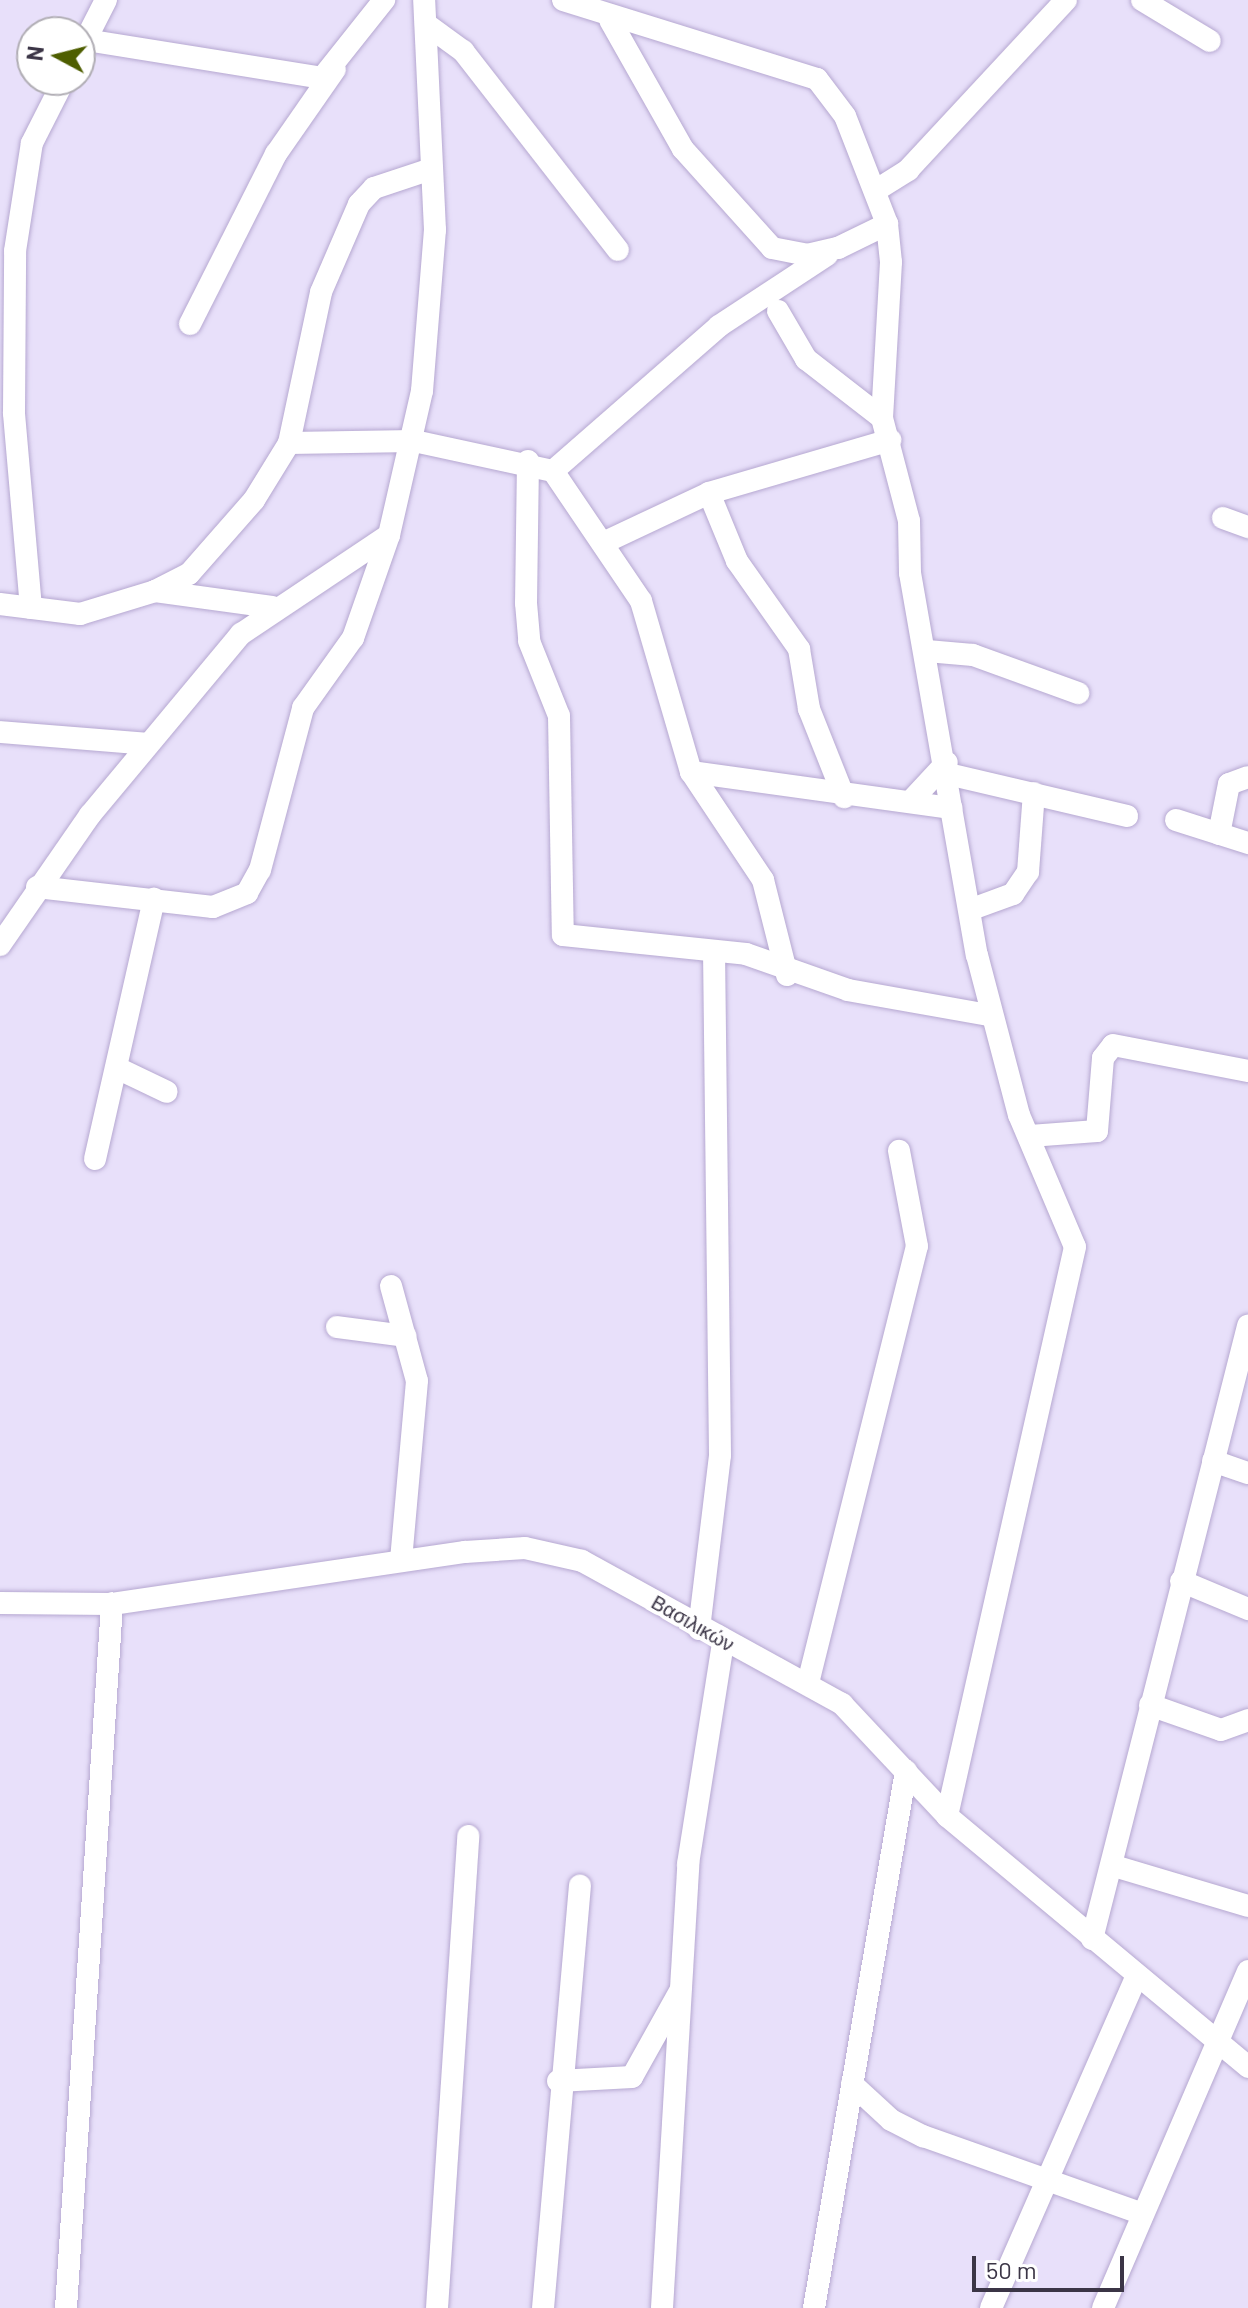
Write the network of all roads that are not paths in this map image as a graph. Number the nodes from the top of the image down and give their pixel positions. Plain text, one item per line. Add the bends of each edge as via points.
1 (106, 0) edge
2 (384, 0) edge
3 (424, 0) edge
4 (563, 0) edge
5 (1066, 0) edge
6 (1142, 0) edge
7 (96, 20) edge
8 (610, 20) junction
9 (426, 24) junction
10 (1210, 41) dead end
11 (96, 47) edge
12 (336, 68) junction
13 (56, 96) edge
14 (431, 169) junction
15 (878, 189) junction
16 (887, 224) junction
17 (838, 248) junction
18 (618, 250) dead end
19 (778, 311) dead end
20 (190, 324) dead end
21 (882, 418) junction
22 (890, 440) junction
23 (414, 441) junction
24 (289, 443) junction
25 (528, 461) junction
26 (553, 471) junction
27 (709, 493) junction
28 (1223, 518) dead end
29 (1248, 527) edge
30 (389, 535) junction
31 (605, 542) junction
32 (155, 591) junction
33 (0, 604) edge
34 (272, 607) junction
35 (31, 608) junction
36 (927, 651) junction
37 (1078, 693) dead end
38 (0, 732) edge
39 (148, 744) junction
40 (947, 768) junction
41 (691, 772) junction
42 (1248, 777) edge
43 (1034, 793) junction
44 (844, 797) junction
45 (910, 802) junction
46 (952, 808) junction
47 (1127, 816) dead end
48 (1176, 820) dead end
49 (1219, 834) junction
50 (1248, 843) edge
51 (37, 887) junction
52 (154, 899) junction
53 (972, 909) junction
54 (0, 945) edge
55 (714, 951) junction
56 (786, 972) junction
57 (989, 1015) junction
58 (117, 1068) junction
59 (1248, 1071) edge
60 (167, 1092) dead end
61 (1030, 1136) junction
62 (899, 1151) dead end
63 (95, 1159) dead end
64 (391, 1286) dead end
65 (1248, 1326) edge
66 (337, 1327) dead end
67 (405, 1336) junction
68 (1213, 1461) junction
69 (1248, 1473) edge
70 (401, 1559) junction
71 (1181, 1581) junction
72 (0, 1603) edge
73 (112, 1604) junction
74 (1248, 1609) edge
75 (699, 1629) junction
76 (723, 1643) junction
77 (808, 1683) junction
78 (1150, 1705) junction
79 (1248, 1720) edge
80 (906, 1771) junction
81 (947, 1816) junction
82 (468, 1836) dead end
83 (1114, 1866) junction
84 (580, 1886) dead end
85 (1248, 1906) edge
86 (1092, 1939) junction
87 (1248, 1971) edge
88 (1136, 1977) junction
89 (683, 1985) junction
90 (1215, 2042) junction
91 (1248, 2067) edge
92 (558, 2081) junction
93 (852, 2084) junction
94 (1050, 2178) junction
95 (1140, 2213) junction
96 (66, 2308) edge
97 (437, 2308) edge
98 (543, 2308) edge
99 (662, 2308) edge
100 (814, 2308) edge
101 (991, 2308) edge
102 (1103, 2308) edge

1 - 7 street
2 - 12 street
3 - 9 street
4 - 8 street
5 - 15 street via 908,170
6 - 10 street
8 - 15 street via 817,79 838,104
8 - 17 street via 649,98 745,221 787,254
9 - 14 street
9 - 18 street via 463,51
11 - 12 street via 303,80
12 - 20 street via 276,154
13 - 35 street via 32,143 15,251 14,413
14 - 23 street via 435,230
14 - 24 street via 374,188 347,223 321,292
15 - 16 street
16 - 17 street
16 - 21 street via 891,262
17 - 26 street via 719,326
19 - 21 street via 806,359
21 - 22 street
22 - 27 street
22 - 36 street
23 - 24 street
23 - 25 street
23 - 30 street
24 - 32 street via 254,500 189,574
25 - 26 street
25 - 55 street via 526,603 529,641 559,716 563,935
26 - 31 street
27 - 31 street
27 - 44 street via 737,561 799,649 809,709
28 - 29 street
30 - 34 street
30 - 52 street via 353,638 303,708 260,870 247,893 213,907
31 - 41 street via 658,648
32 - 34 street
32 - 35 street via 80,614
33 - 35 street
34 - 39 street
36 - 37 street via 973,655
36 - 40 street
38 - 39 street
39 - 51 street
40 - 43 street
40 - 45 street
40 - 46 street
41 - 44 street
41 - 56 street via 763,880
42 - 49 street via 1229,784
43 - 47 street
43 - 53 street via 1028,872 1013,894
44 - 45 street
45 - 46 street
46 - 53 street
48 - 49 street
49 - 50 street
51 - 52 street
51 - 54 street
52 - 58 street
53 - 57 street
55 - 56 street
55 - 75 street via 720,1455
56 - 57 street via 848,990
57 - 61 street
58 - 60 street
58 - 63 street
59 - 61 street via 1113,1045 1103,1058 1097,1131
61 - 81 street via 1075,1247 1076,1267 1005,1538
62 - 77 street via 917,1246
64 - 67 street
65 - 68 street
66 - 67 street
67 - 70 street via 417,1381
68 - 69 street
68 - 71 street
70 - 73 street, Βασιλικών
70 - 75 street, Βασιλικών via 525,1548 564,1555
71 - 74 street
71 - 78 street
72 - 73 street, Βασιλικών
73 - 96 street
75 - 76 street, Βασιλικών
76 - 77 street, Βασιλικών
76 - 89 street via 688,1864
77 - 80 street, Βασιλικών via 842,1704
78 - 79 street via 1221,1730
78 - 83 street
80 - 81 street, Βασιλικών
80 - 93 street
81 - 86 street, Βασιλικών
82 - 97 street
83 - 85 street
83 - 86 street
84 - 92 street
86 - 88 street, Βασιλικών
87 - 90 street
88 - 90 street, Βασιλικών
88 - 94 street
89 - 92 street via 632,2077
89 - 99 street
90 - 91 street, Βασιλικών
90 - 95 street
92 - 98 street
93 - 94 street via 891,2120 923,2136
93 - 100 street
94 - 95 street
94 - 101 street
95 - 102 street

